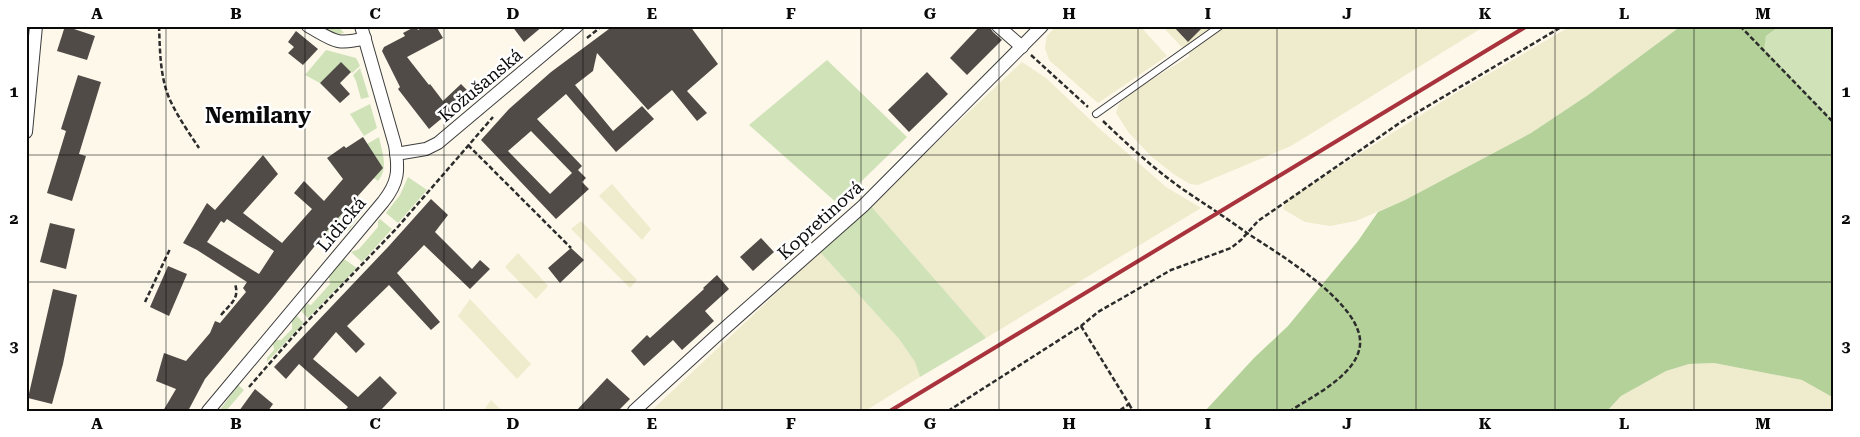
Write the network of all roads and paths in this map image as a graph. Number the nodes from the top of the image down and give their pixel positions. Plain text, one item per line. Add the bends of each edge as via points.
1 (36, 26) edge
2 (158, 26) edge
3 (308, 26) edge
4 (577, 26) edge
5 (602, 26) edge
6 (998, 26) edge
7 (1042, 26) edge
8 (1220, 26) edge
9 (1563, 26) edge
10 (1740, 26) edge
11 (363, 32) edge
12 (586, 38) dead end
13 (1022, 47) junction
14 (1096, 114) junction
15 (494, 116) dead end
16 (1834, 123) edge
17 (26, 132) edge
18 (468, 145) junction
19 (199, 148) dead end
20 (396, 154) junction
21 (1247, 233) junction
22 (571, 248) dead end
23 (170, 250) dead end
24 (235, 284) dead end
25 (145, 302) dead end
26 (221, 316) dead end
27 (1081, 326) junction
28 (246, 390) dead end
29 (1129, 404) junction
30 (208, 411) edge
31 (634, 411) edge
32 (948, 411) edge
33 (1119, 411) edge
34 (1133, 411) edge
35 (1290, 411) edge

1 - 17 street
2 - 19 path via 170,100
3 - 11 street via 331,40 342,42
4 - 20 street, Kožušanská via 438,143
5 - 12 path
6 - 13 street
7 - 13 street, Kopretinová
8 - 14 lane
9 - 21 path via 1401,122 1258,221
10 - 16 path
11 - 20 street, Lidická
13 - 14 path
13 - 31 street, Kopretinová via 863,206
14 - 21 path via 1140,157
15 - 18 path
18 - 22 path
18 - 28 path via 396,229
20 - 30 street, Lidická via 397,175 389,194
21 - 27 path via 1231,248 1171,270 1098,312
21 - 35 path via 1303,270 1343,306 1358,331 1360,345 1340,379
23 - 25 path
24 - 26 path via 236,297
27 - 29 path
27 - 32 path
29 - 33 path
29 - 34 path

